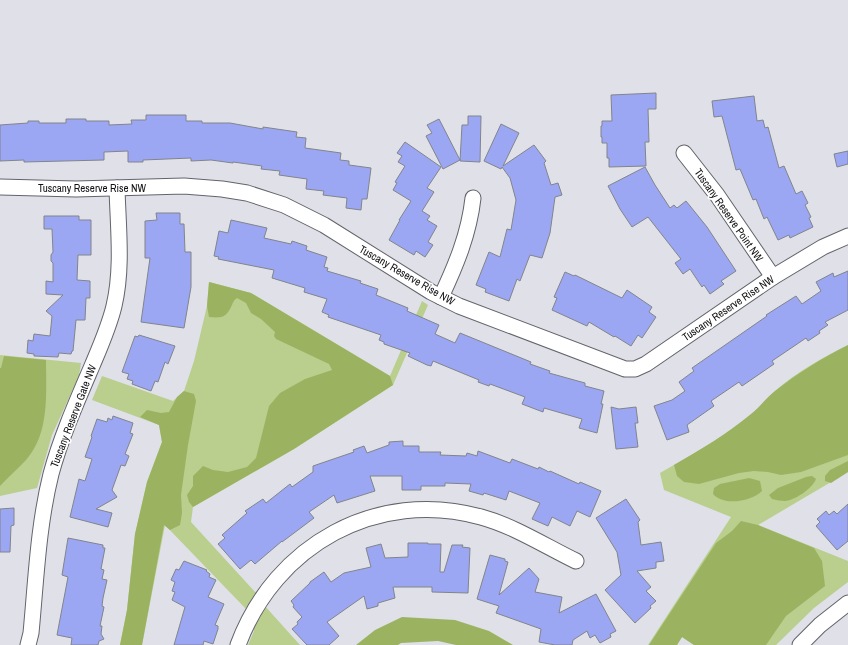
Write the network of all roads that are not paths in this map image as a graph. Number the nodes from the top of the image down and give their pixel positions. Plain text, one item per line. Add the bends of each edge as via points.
1 (684, 153) dead end
2 (0, 187) edge
3 (117, 188) junction
4 (473, 198) dead end
5 (848, 236) edge
6 (772, 277) junction
7 (441, 297) junction
8 (576, 561) dead end
9 (848, 603) edge
10 (28, 645) edge
11 (238, 645) edge
12 (800, 645) edge

1 - 6 street, Tuscany Reserve Point NW via 717,195
2 - 3 street, Tuscany Reserve Rise NW
3 - 7 street, Tuscany Reserve Rise NW via 184,186 222,189 247,193 284,205 324,225
3 - 10 street, Tuscany Reserve Gate NW via 119,264 115,302 101,344 67,425 51,474 41,530
4 - 7 street via 466,236
5 - 6 street, Tuscany Reserve Rise NW via 823,247
6 - 7 street, Tuscany Reserve Rise NW via 646,364 630,369 616,367
8 - 11 street via 504,524 461,512 428,509 379,515 338,530 306,550 288,566 256,606
9 - 12 street

